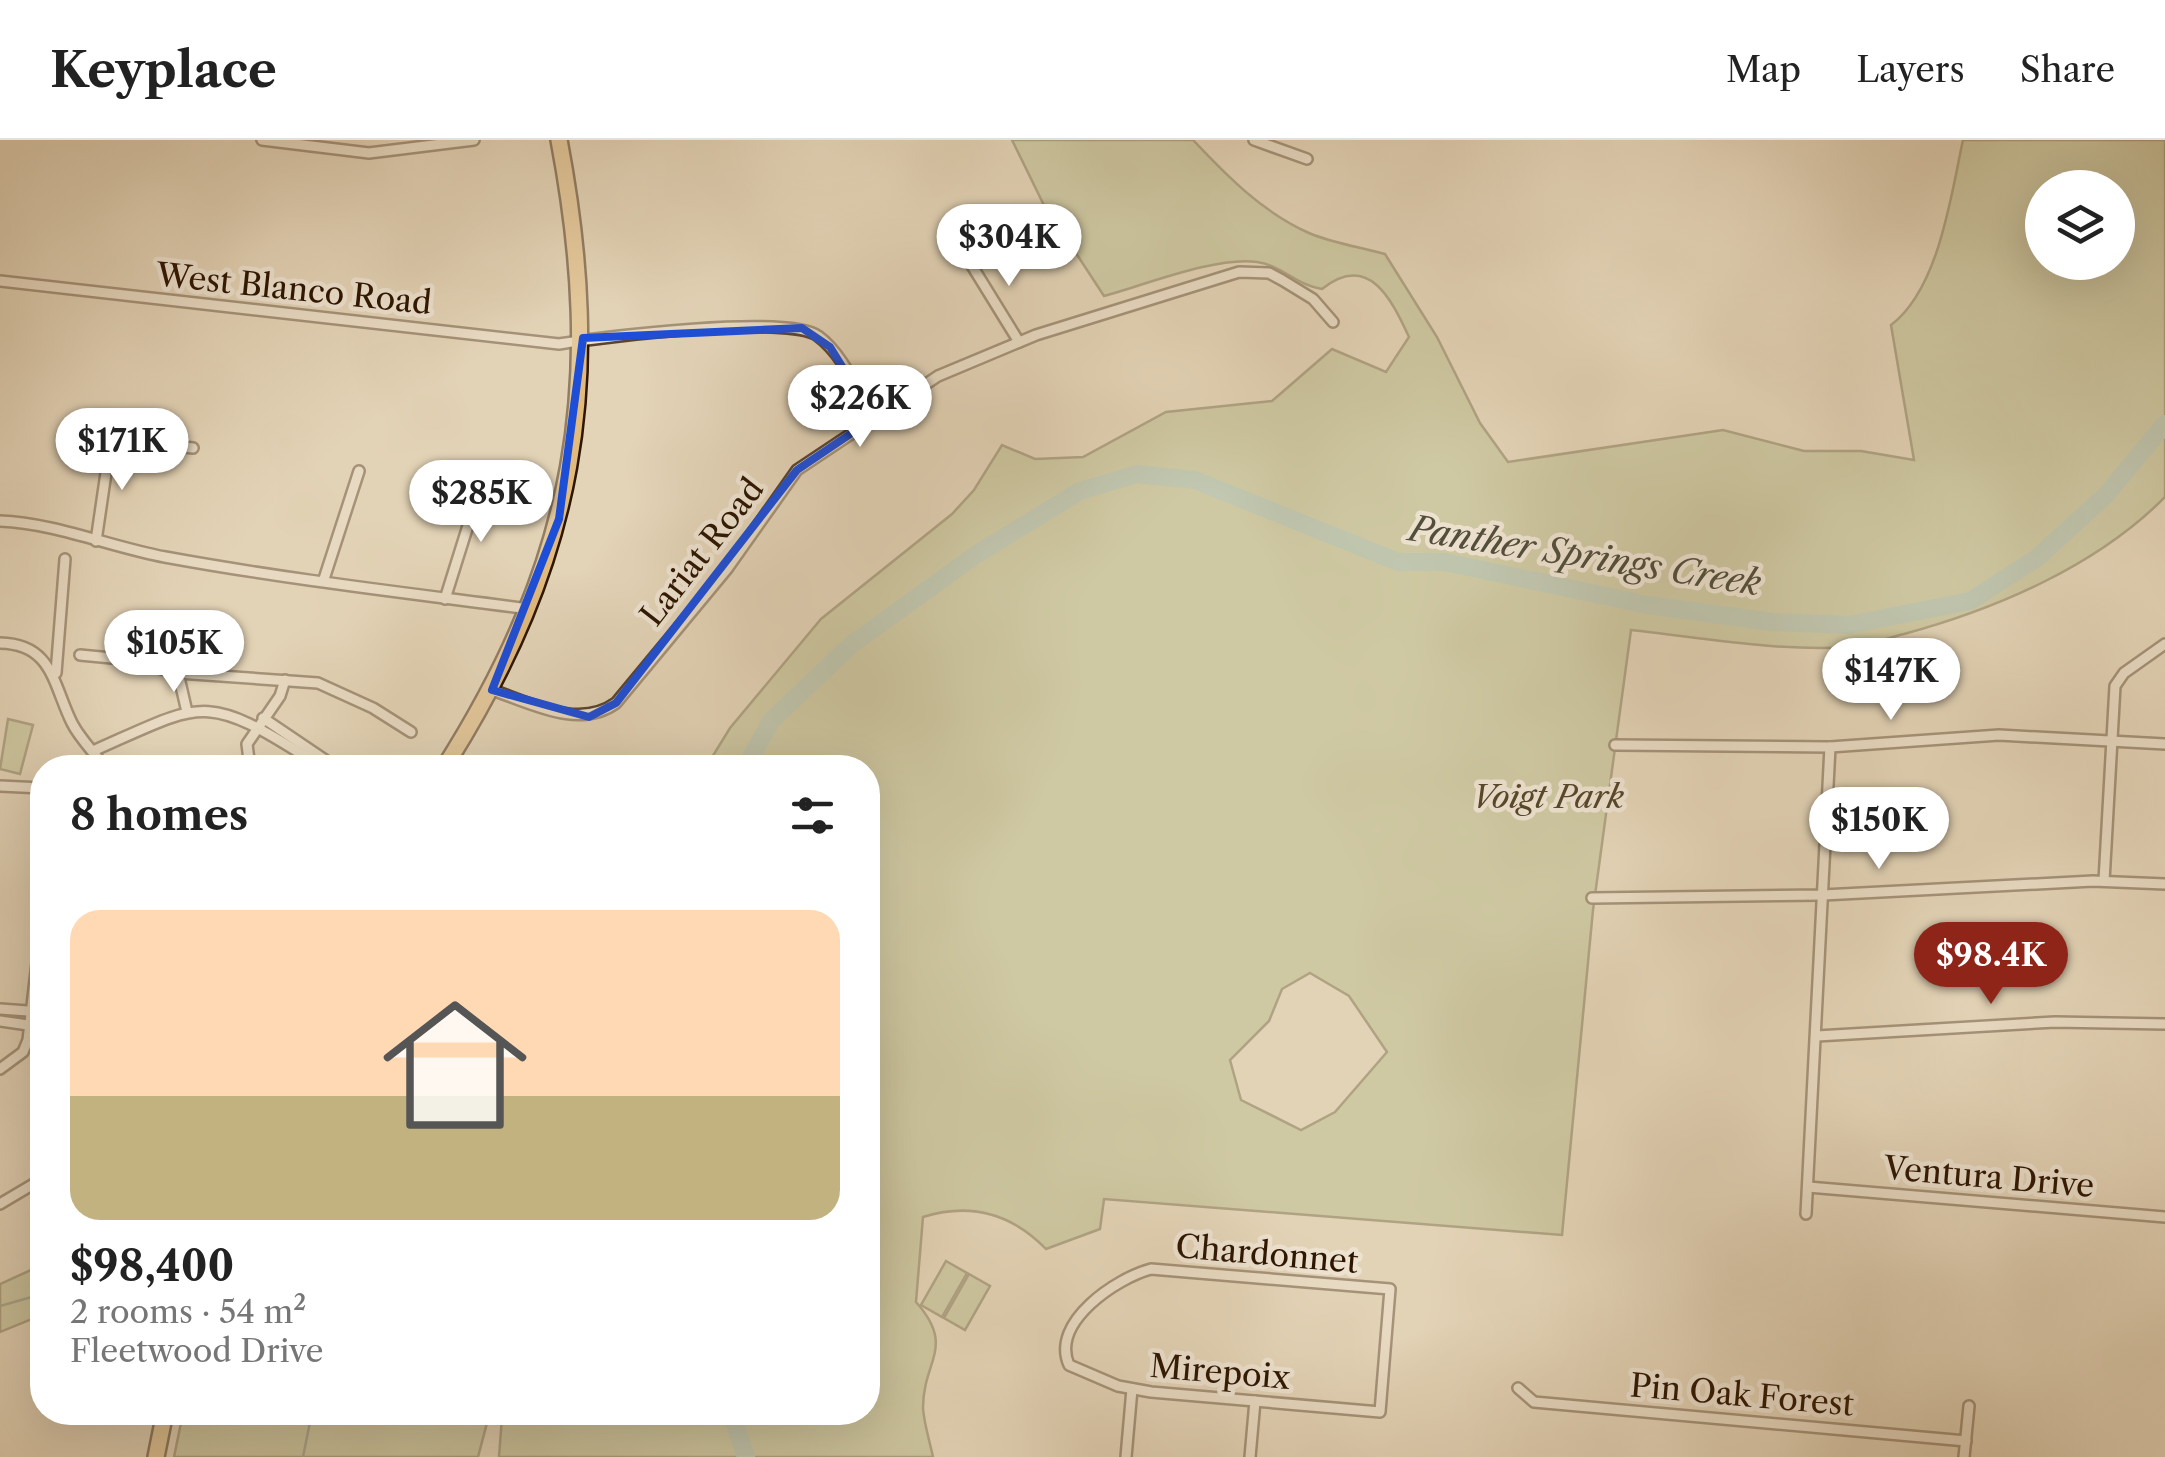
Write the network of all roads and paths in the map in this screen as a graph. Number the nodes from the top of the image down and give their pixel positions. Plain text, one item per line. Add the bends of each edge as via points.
1 (262, 140) edge
2 (559, 140) edge
3 (1254, 140) edge
4 (474, 141) edge
5 (1306, 159) dead end
6 (966, 256) dead end
7 (0, 281) edge
8 (1333, 322) dead end
9 (583, 338) junction
10 (1019, 342) junction
11 (874, 418) junction
12 (192, 448) dead end
13 (359, 471) dead end
14 (482, 482) dead end
15 (0, 521) edge
16 (96, 542) junction
17 (65, 559) dead end
18 (324, 579) junction
19 (445, 599) junction
20 (529, 609) junction
21 (0, 643) edge
22 (2165, 644) edge
23 (80, 655) dead end
24 (56, 673) junction
25 (178, 673) junction
26 (285, 680) junction
27 (492, 690) junction
28 (186, 712) junction
29 (260, 722) junction
30 (411, 732) dead end
31 (2112, 740) junction
32 (2165, 744) edge
33 (1615, 745) dead end
34 (1830, 747) junction
35 (93, 751) junction
36 (96, 755) edge
37 (246, 755) edge
38 (302, 755) edge
39 (321, 755) edge
40 (452, 755) edge
41 (0, 786) edge
42 (30, 787) edge
43 (2104, 881) junction
44 (2165, 884) edge
45 (1822, 895) junction
46 (1592, 898) dead end
47 (0, 1009) edge
48 (30, 1011) edge
49 (0, 1021) edge
50 (2165, 1024) edge
51 (30, 1025) joint
52 (1816, 1036) junction
53 (0, 1069) edge
54 (30, 1186) edge
55 (1808, 1187) junction
56 (0, 1204) edge
57 (1806, 1214) dead end
58 (2165, 1218) edge
59 (1066, 1357) joint
60 (1518, 1388) dead end
61 (1132, 1390) junction
62 (1255, 1401) junction
63 (1969, 1406) dead end
64 (1380, 1412) joint
65 (162, 1425) edge
66 (1966, 1441) junction
67 (156, 1457) edge
68 (1126, 1457) edge
69 (1250, 1457) edge
70 (1964, 1457) edge

1 - 4 street via 369,153
2 - 9 main road
3 - 5 street
6 - 10 street
7 - 9 street, West Blanco Road via 559,344
8 - 10 street, Lariat Road via 1313,299 1282,280 1245,271
9 - 11 street, West Blanco Road via 802,328 830,347
9 - 20 main road via 566,486
10 - 11 street, Lariat Road via 938,376
11 - 27 street, Lariat Road via 797,470 727,569 602,713 576,716
12 - 16 street via 111,438
13 - 18 street
14 - 19 street
15 - 16 street
16 - 18 street
17 - 24 street
18 - 19 street
19 - 20 street
20 - 27 main road
21 - 24 street via 26,647
22 - 31 street via 2115,686
23 - 25 street
24 - 35 street via 72,724
25 - 26 street
25 - 28 street
26 - 29 street
26 - 30 street via 331,687
27 - 40 main road
28 - 29 street
28 - 35 street
29 - 37 street
29 - 38 street
29 - 39 street
31 - 32 street
31 - 34 street via 1999,735
31 - 43 street
33 - 34 street
34 - 45 street
35 - 36 street
41 - 42 street
43 - 44 street
43 - 45 street
45 - 46 street
45 - 52 street
47 - 48 street
49 - 51 street
50 - 52 street via 2055,1022
51 - 53 street via 23,1052
52 - 55 street
54 - 56 street
55 - 57 street
55 - 58 street, Ventura Drive
59 - 61 street, Mirepoix via 1079,1372
59 - 64 street, Chardonnet via 1087,1307 1125,1279 1151,1270 1390,1289
60 - 66 street, Pin Oak Forest via 1534,1402
61 - 62 street, Mirepoix
61 - 68 street
62 - 64 street, Mirepoix
62 - 69 street
63 - 66 street
65 - 67 main road
66 - 70 street

